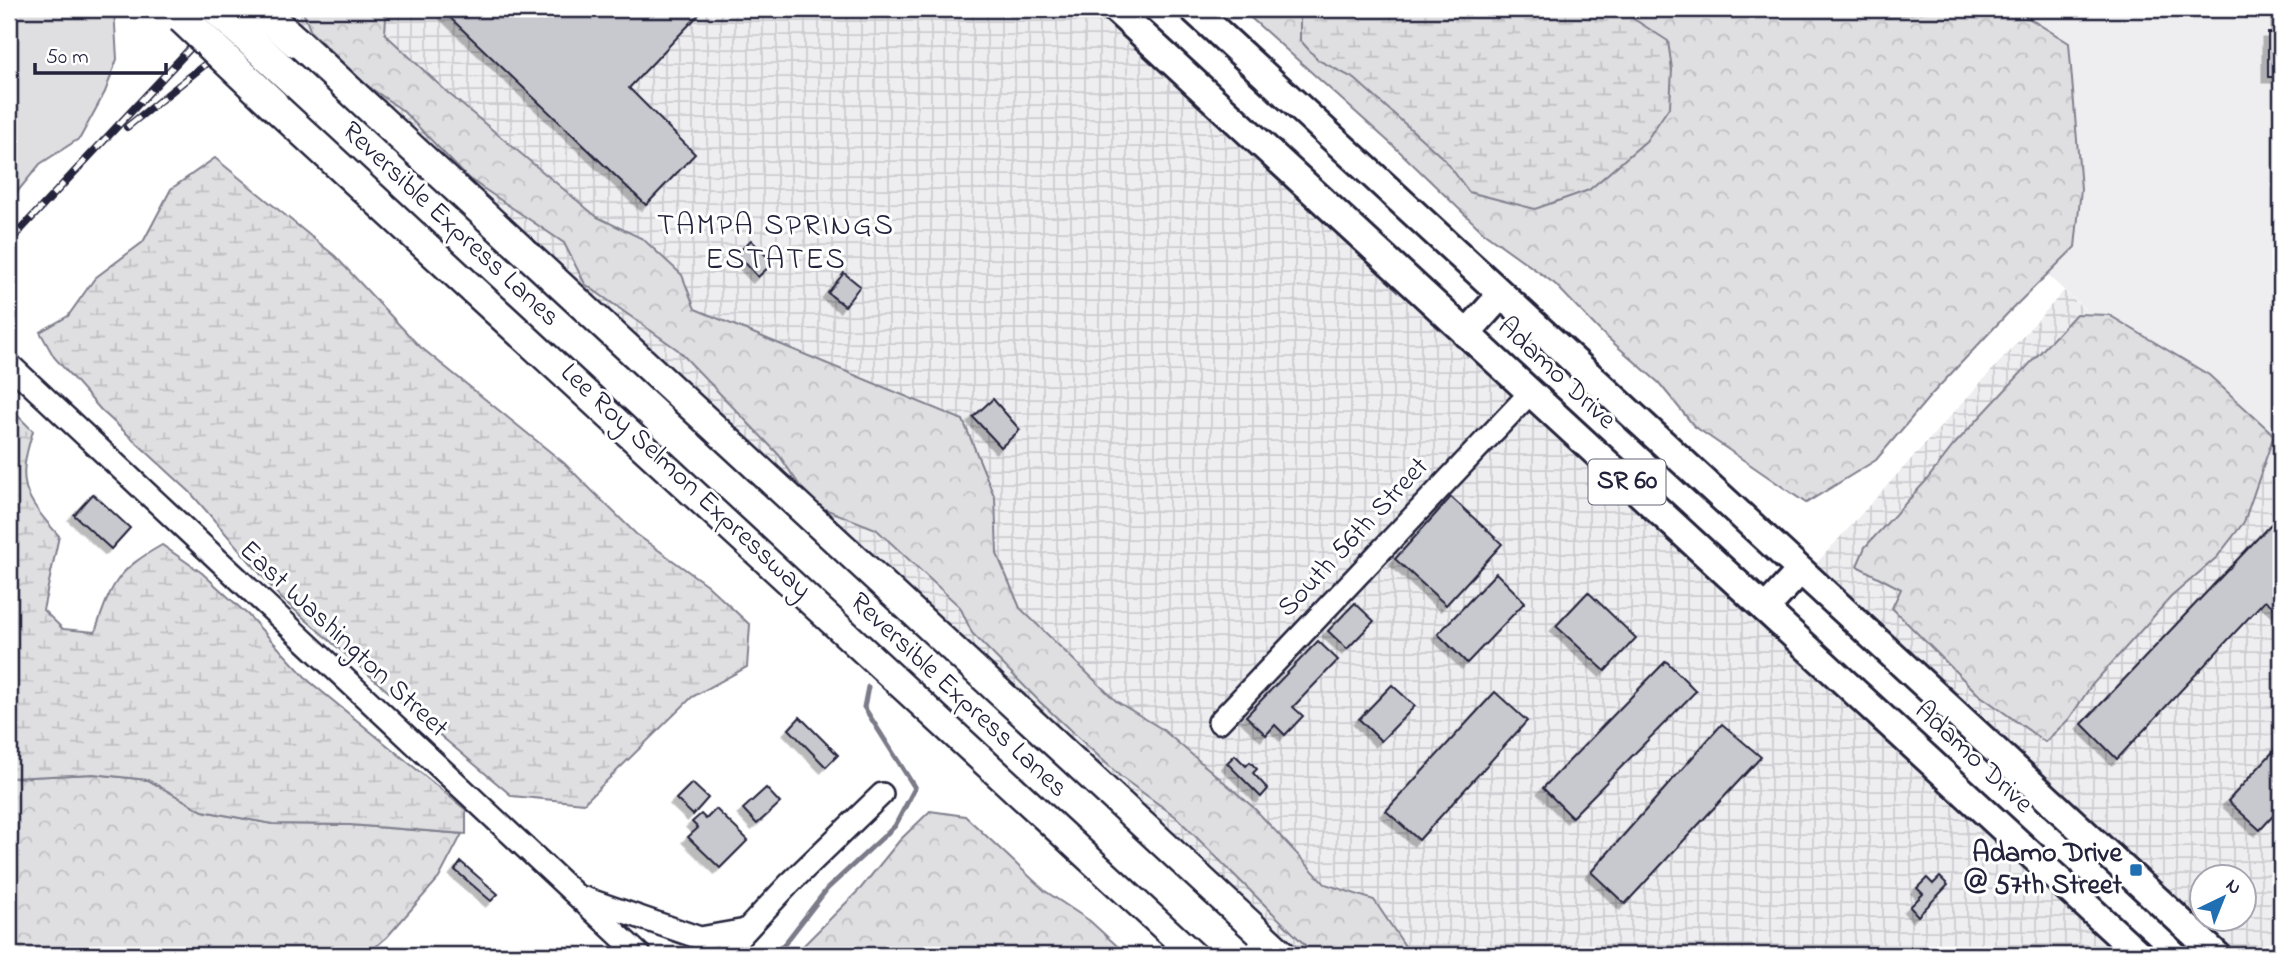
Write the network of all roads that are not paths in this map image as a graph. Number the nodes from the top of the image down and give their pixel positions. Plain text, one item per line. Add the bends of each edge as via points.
1 (216, 9) edge
2 (260, 9) edge
3 (1115, 9) edge
4 (1193, 9) edge
5 (175, 12) edge
6 (1501, 295) junction
7 (1466, 334) junction
8 (9, 364) edge
9 (1530, 393) junction
10 (1800, 571) junction
11 (1765, 609) junction
12 (1219, 722) dead end
13 (882, 794) dead end
14 (573, 893) junction
15 (746, 930) junction
16 (640, 955) edge
17 (723, 955) edge
18 (1197, 955) edge
19 (1238, 955) edge
20 (1281, 955) edge
21 (2140, 955) edge
22 (2217, 955) edge

1 - 19 highway, Reversible Express Lanes, bridge
2 - 20 highway, Lee Roy Selmon Expressway, bridge
3 - 7 main road, Adamo Drive / SR 60
4 - 6 main road, Adamo Drive / SR 60
5 - 18 highway, Lee Roy Selmon Expressway, bridge
6 - 7 main road
6 - 10 main road, Adamo Drive / SR 60
7 - 9 main road, Adamo Drive / SR 60
8 - 14 street, East Washington Street
9 - 11 main road, Adamo Drive / SR 60
9 - 12 street, South 56th Street
10 - 11 main road
10 - 22 main road, Adamo Drive / SR 60
11 - 21 main road, Adamo Drive / SR 60
13 - 15 street
14 - 15 street via 700,938
14 - 16 street, East Washington Street
15 - 17 street

